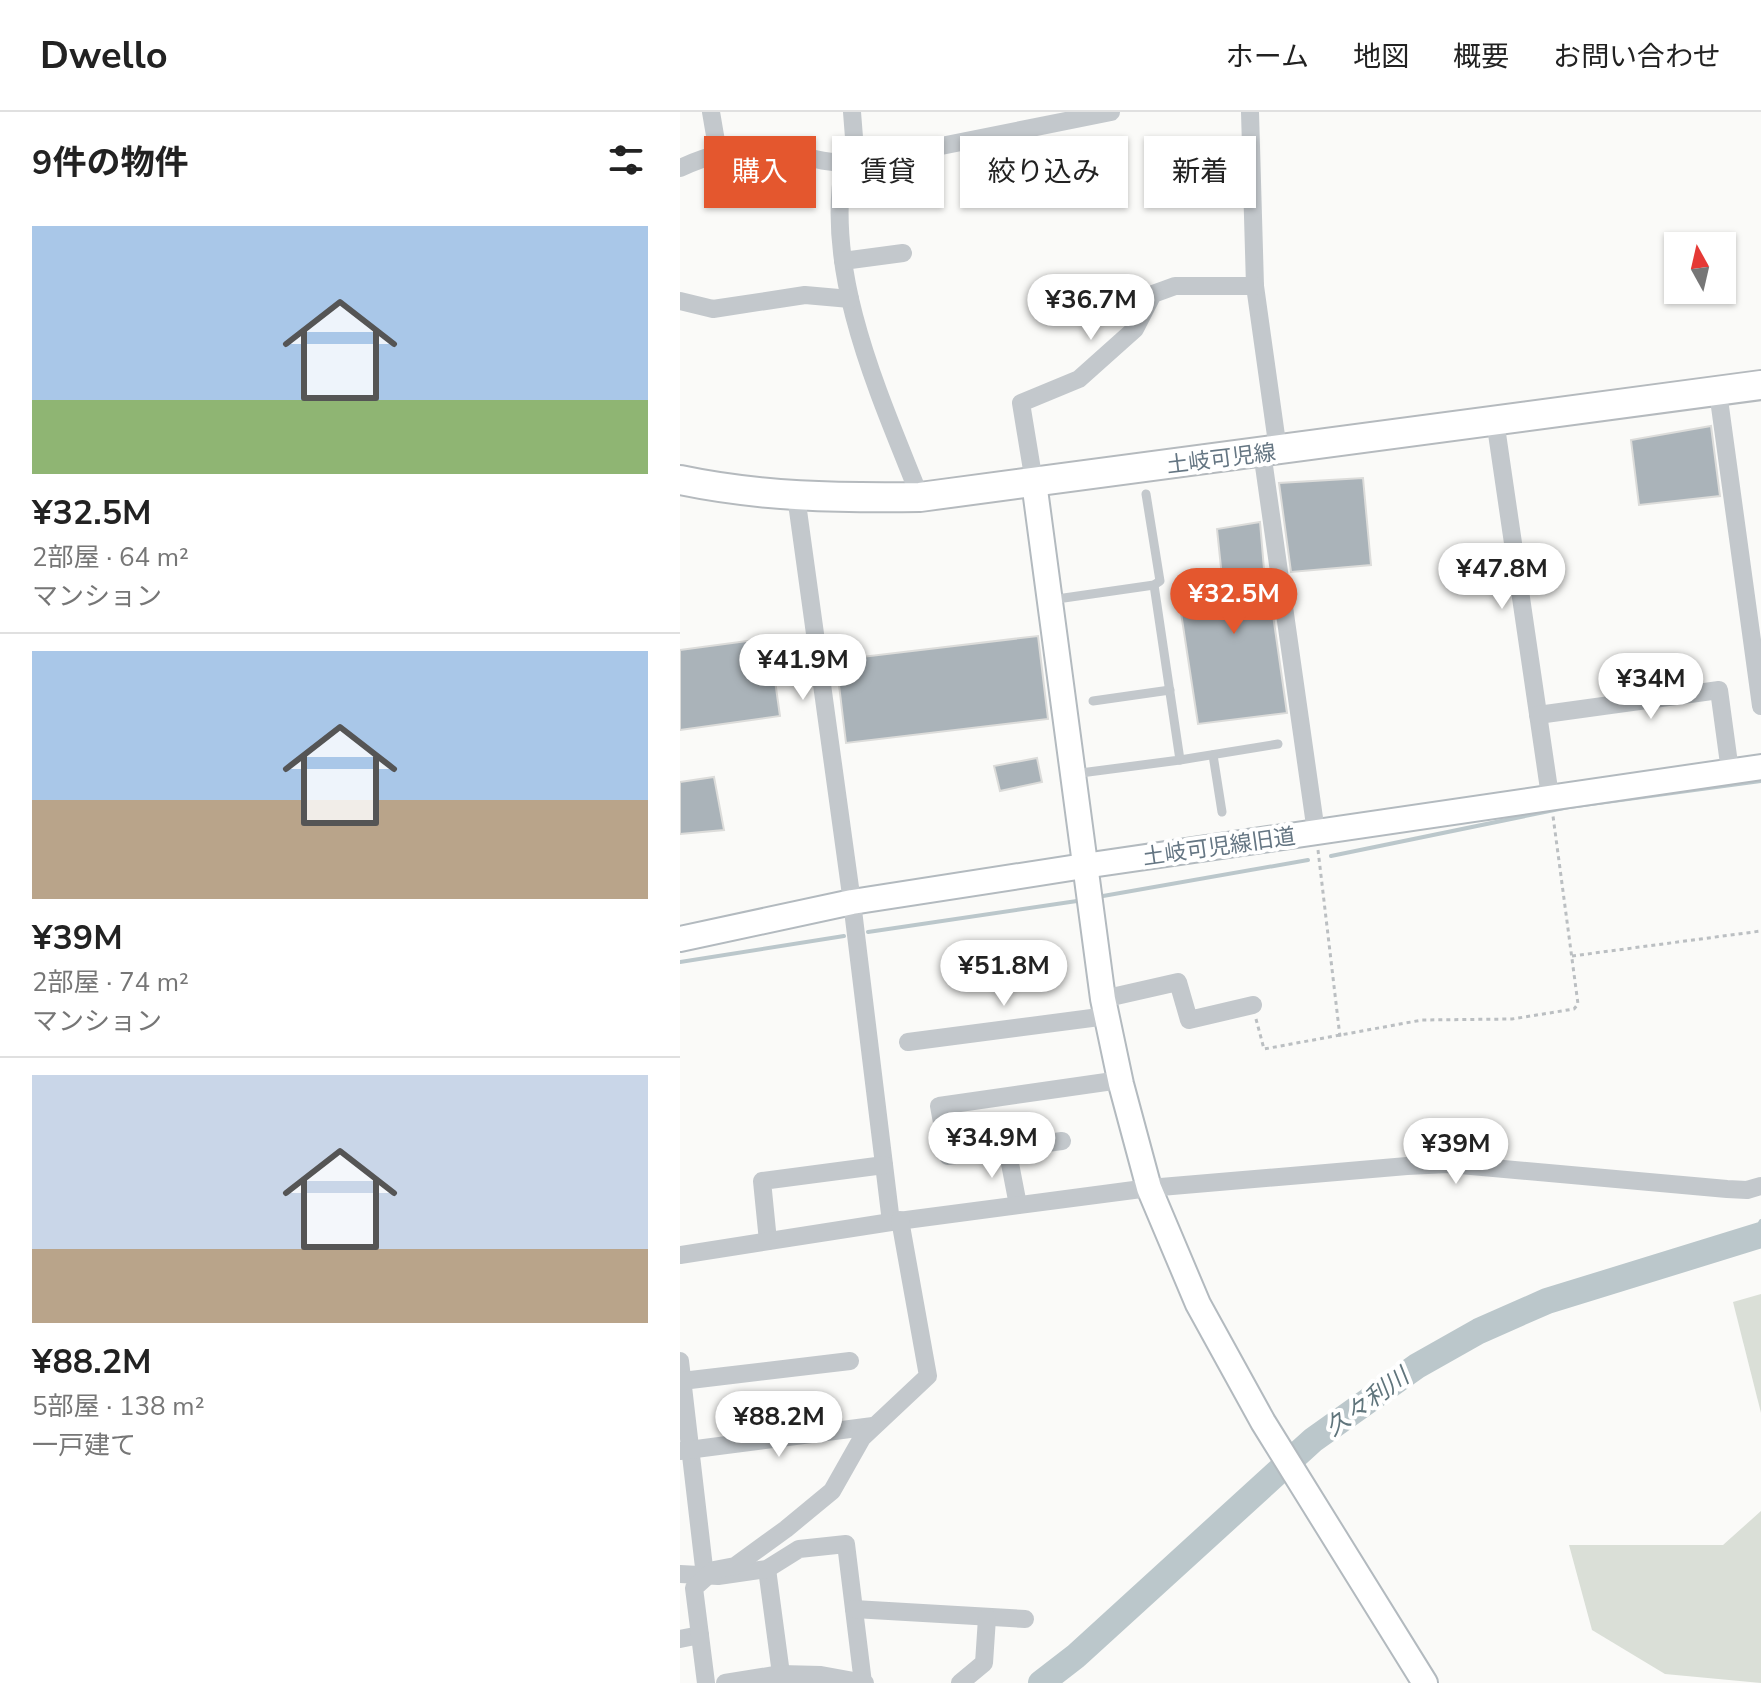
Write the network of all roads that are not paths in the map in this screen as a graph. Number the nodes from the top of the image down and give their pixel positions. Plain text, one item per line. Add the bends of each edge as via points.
1 (711, 112) edge
2 (852, 112) edge
3 (1111, 112) edge
4 (1250, 112) edge
5 (715, 136) edge
6 (851, 136) edge
7 (944, 145) edge
8 (704, 159) edge
9 (680, 168) edge
10 (840, 208) edge
11 (903, 253) dead end
12 (843, 261) junction
13 (1255, 286) junction
14 (850, 299) junction
15 (680, 301) edge
16 (1761, 385) edge
17 (1718, 392) junction
18 (1495, 420) junction
19 (1270, 451) junction
20 (680, 480) edge
21 (1034, 482) junction
22 (1146, 494) dead end
23 (796, 496) junction
24 (920, 497) junction
25 (1154, 585) junction
26 (1050, 601) junction
27 (1170, 690) junction
28 (1093, 701) dead end
29 (1761, 706) edge
30 (1538, 715) junction
31 (1278, 744) dead end
32 (1213, 755) junction
33 (1180, 760) junction
34 (1761, 767) edge
35 (1730, 771) junction
36 (1073, 774) junction
37 (1550, 796) junction
38 (1222, 812) dead end
39 (1316, 832) junction
40 (1084, 866) junction
41 (852, 902) junction
42 (680, 939) edge
43 (1253, 1005) road end
44 (1105, 1007) junction
45 (908, 1042) dead end
46 (1120, 1080) junction
47 (1062, 1141) dead end
48 (1007, 1148) junction
49 (884, 1165) junction
50 (1759, 1187) edge
51 (1149, 1188) junction
52 (1018, 1205) junction
53 (896, 1221) junction
54 (768, 1241) junction
55 (680, 1255) edge
56 (680, 1361) edge
57 (850, 1361) dead end
58 (682, 1381) junction
59 (873, 1426) junction
60 (685, 1450) edge
61 (767, 1569) junction
62 (680, 1574) edge
63 (705, 1576) junction
64 (854, 1609) junction
65 (987, 1618) junction
66 (1025, 1619) dead end
67 (700, 1635) junction
68 (680, 1639) edge
69 (787, 1677) edge
70 (706, 1683) edge
71 (725, 1683) edge
72 (864, 1683) edge
73 (960, 1683) edge
74 (1425, 1683) edge

1 - 5 street
2 - 6 street
3 - 7 street
4 - 13 street
8 - 9 street
10 - 12 street
11 - 12 street
12 - 14 street
13 - 19 street
13 - 21 street via 1175,286 1153,294 1135,329 1079,379 1021,403
14 - 15 street via 805,295 713,309
14 - 24 street
16 - 17 main road, 土岐可児線
17 - 18 main road, 土岐可児線
17 - 29 street
18 - 19 main road, 土岐可児線
18 - 30 street
19 - 21 main road, 土岐可児線
19 - 39 street
20 - 23 main road, 土岐可児線
21 - 24 main road, 土岐可児線
21 - 26 street
22 - 25 lane via 1160,581
23 - 24 main road, 土岐可児線
23 - 41 street
25 - 26 lane
25 - 27 lane
26 - 36 street
27 - 28 lane
27 - 33 lane
30 - 35 street via 1719,690
30 - 37 street
31 - 32 lane
32 - 33 lane
32 - 38 lane
33 - 36 lane
34 - 35 street, 土岐可児線旧道
35 - 37 street, 土岐可児線旧道
36 - 40 street
37 - 39 street, 土岐可児線旧道
39 - 40 street, 土岐可児線旧道
40 - 41 street, 土岐可児線旧道
40 - 44 street
41 - 42 street, 土岐可児線旧道
41 - 49 street
43 - 44 street via 1189,1020 1178,982
44 - 45 street
44 - 46 street
46 - 48 street via 939,1106 948,1156
46 - 51 street
47 - 48 street
48 - 52 street
49 - 53 street
49 - 54 street via 762,1181
50 - 51 street via 1727,1189 1449,1164
51 - 52 street
51 - 74 street via 1198,1304 1263,1422
52 - 53 street
53 - 54 street
53 - 59 street via 928,1376
54 - 55 street
56 - 58 street
57 - 58 street
58 - 60 street
59 - 60 street
59 - 63 street via 832,1491 735,1566
60 - 63 street
61 - 63 street
61 - 64 street via 799,1549 846,1544
61 - 69 street
62 - 63 street
63 - 67 street via 694,1588
64 - 65 street
64 - 72 street
65 - 66 street
65 - 73 street via 984,1663
67 - 68 street
67 - 70 street
69 - 71 street
69 - 72 street via 821,1675

